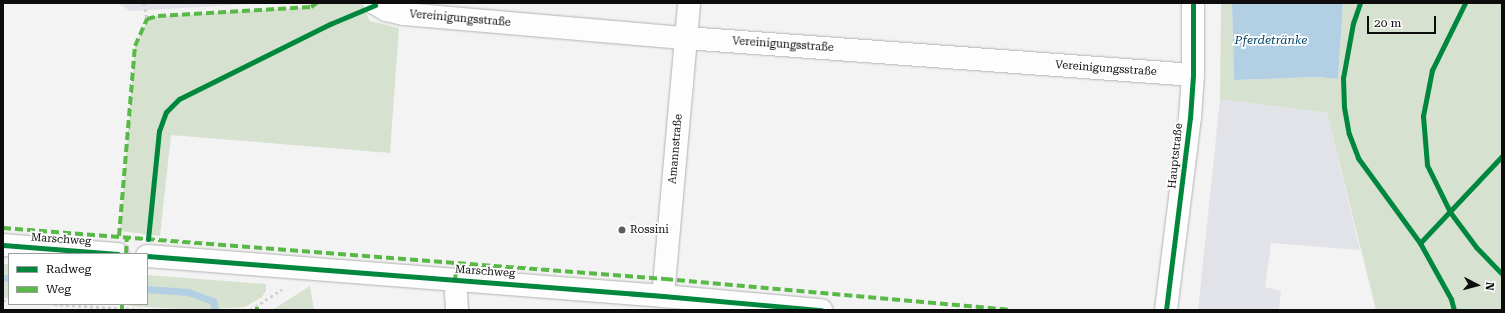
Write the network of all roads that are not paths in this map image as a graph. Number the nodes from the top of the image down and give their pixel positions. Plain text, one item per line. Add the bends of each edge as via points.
1 (689, 3) edge
2 (1194, 3) edge
3 (375, 4) edge
4 (686, 38) junction
5 (1193, 76) junction
6 (3, 245) edge
7 (105, 253) edge
8 (148, 256) edge
9 (455, 280) junction
10 (663, 296) junction
11 (457, 310) edge
12 (821, 310) edge
13 (1166, 310) edge

1 - 4 street, Amannstraße
2 - 5 street, Hauptstraße
3 - 4 street, Vereinigungsstraße via 386,10 404,14
4 - 5 street, Vereinigungsstraße
4 - 10 street, Amannstraße
5 - 13 street, Hauptstraße via 1182,198
6 - 7 street, Marschweg
8 - 9 street, Marschweg via 300,275
9 - 10 street, Marschweg
9 - 11 street
10 - 12 street, Marschweg

